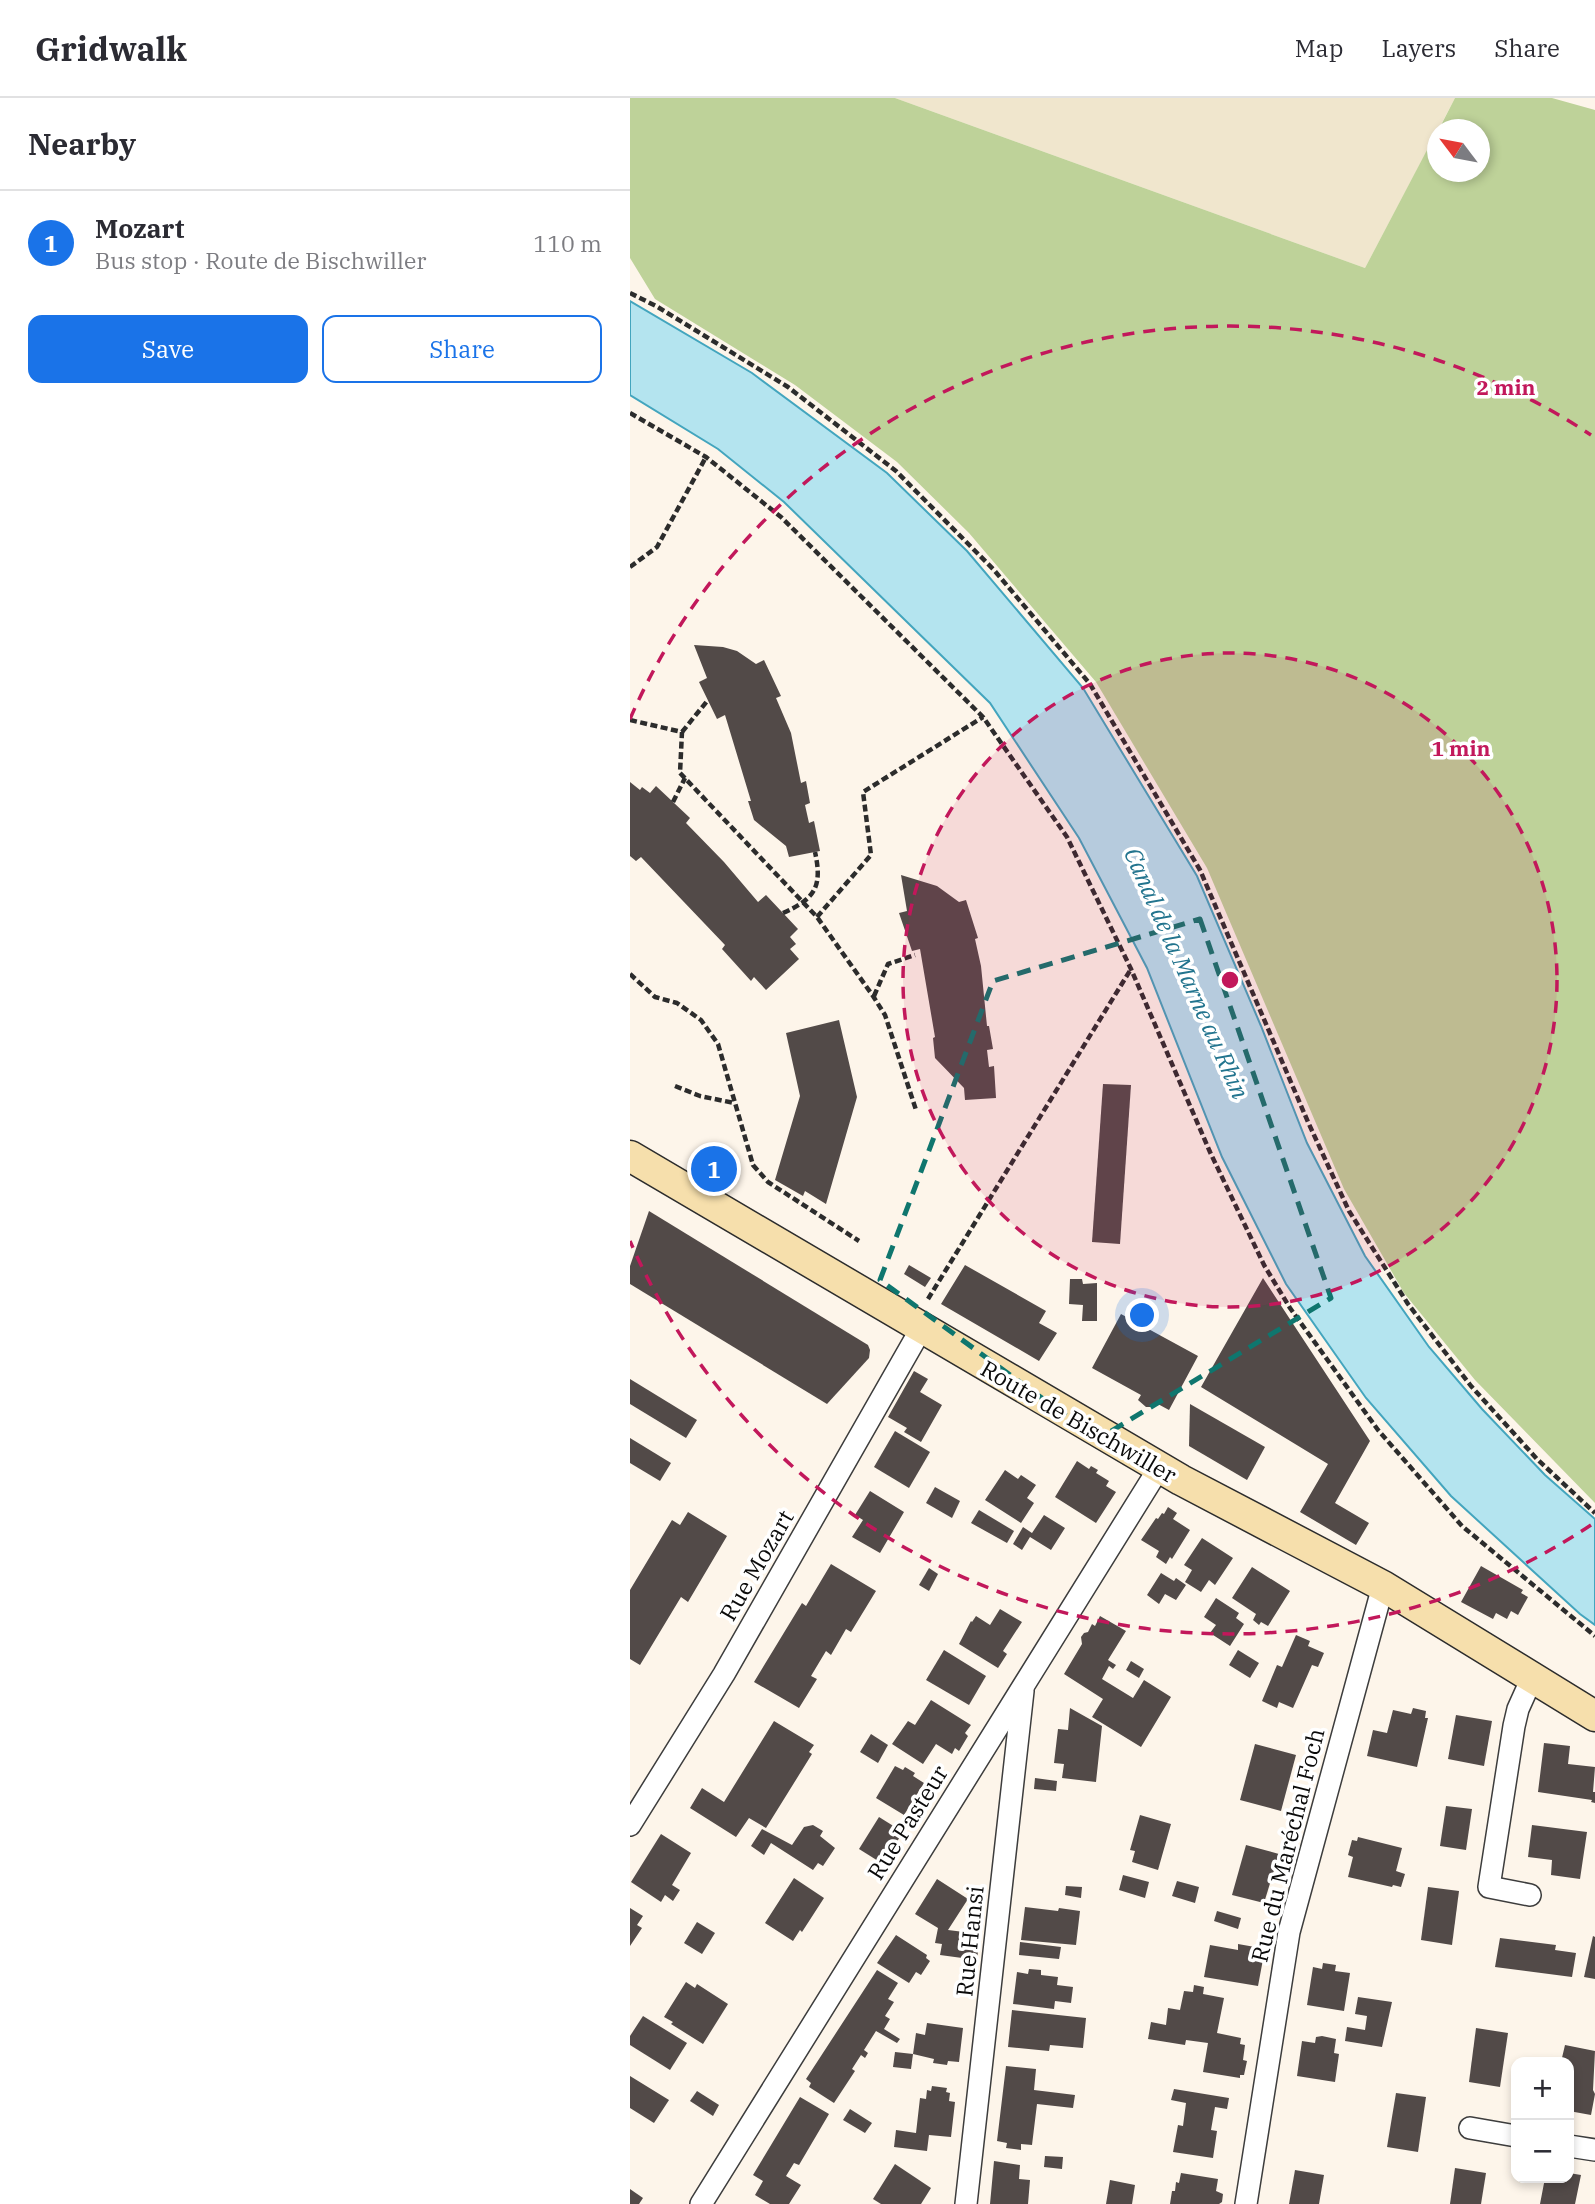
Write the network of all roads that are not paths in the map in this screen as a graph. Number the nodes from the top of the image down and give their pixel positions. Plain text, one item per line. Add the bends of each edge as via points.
1 (630, 1156) edge
2 (917, 1326) junction
3 (1159, 1468) junction
4 (1383, 1586) junction
5 (1532, 1678) junction
6 (1023, 1684) junction
7 (1595, 1716) edge
8 (630, 1825) edge
9 (1530, 1895) dead end
10 (1469, 2128) dead end
11 (1511, 2135) edge
12 (1574, 2147) edge
13 (1595, 2151) edge
14 (701, 2204) edge
15 (966, 2204) edge
16 (1246, 2204) edge

1 - 2 main road, Route de Bischwiller
2 - 3 main road, Route de Bischwiller
2 - 8 street, Rue Mozart via 724,1674
3 - 4 main road, Route de Bischwiller
3 - 6 street, Rue Pasteur
4 - 5 main road, Route de Bischwiller
4 - 16 street, Rue du Maréchal Foch via 1289,1932
5 - 7 main road, Route de Bischwiller
5 - 9 street via 1514,1726 1489,1887
6 - 14 street, Rue Pasteur
6 - 15 street, Rue Hansi
10 - 11 street
12 - 13 street

